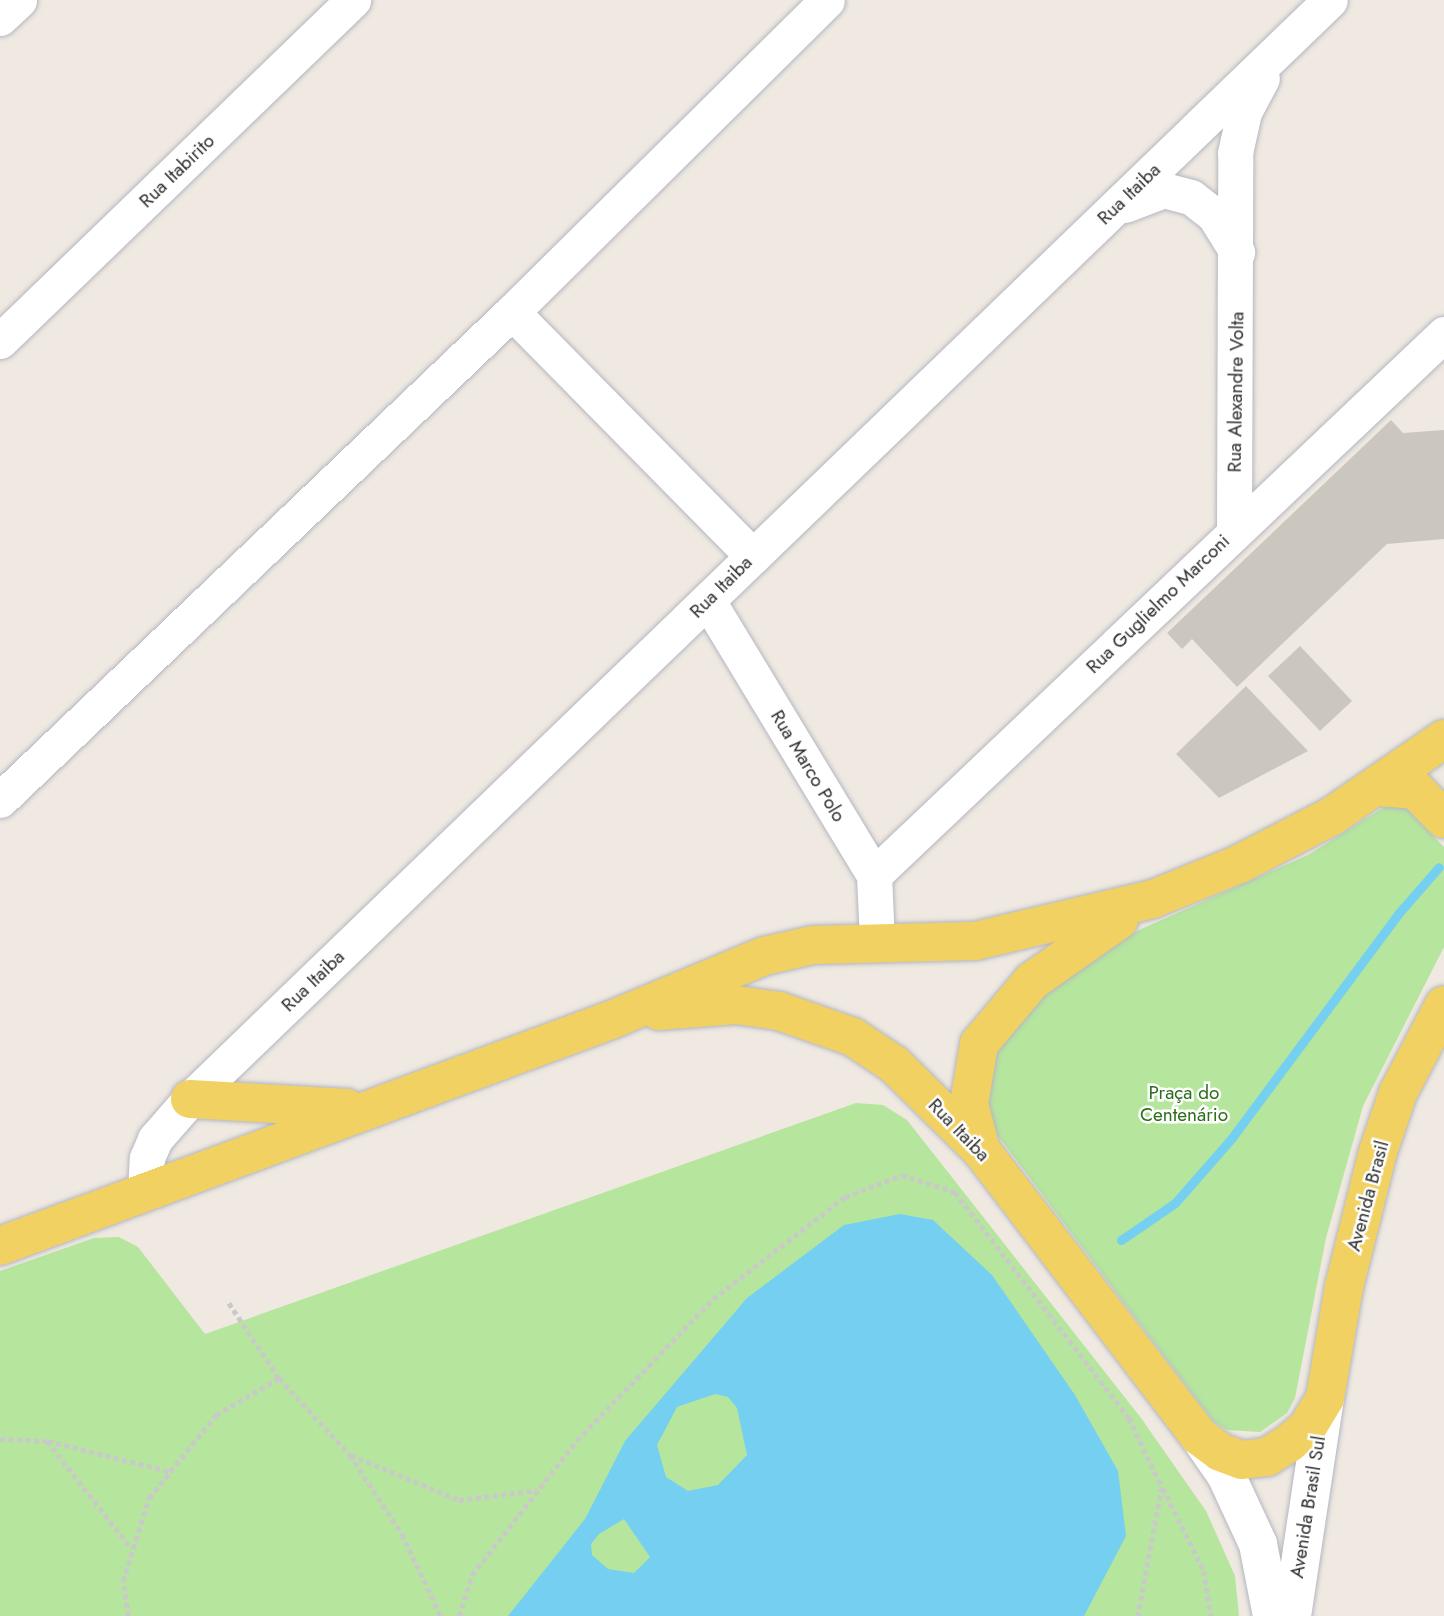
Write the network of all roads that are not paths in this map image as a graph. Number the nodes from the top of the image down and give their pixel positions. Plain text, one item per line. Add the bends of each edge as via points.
1 (19, 0) edge
2 (353, 0) edge
3 (827, 0) edge
4 (1330, 0) edge
5 (0, 18) edge
6 (1275, 54) junction
7 (1098, 223) junction
8 (1237, 252) junction
9 (512, 312) junction
10 (1444, 334) edge
11 (0, 341) edge
12 (1234, 531) junction
13 (752, 556) junction
14 (708, 601) junction
15 (1444, 741) edge
16 (1380, 786) junction
17 (1444, 793) edge
18 (0, 800) edge
19 (1444, 819) edge
20 (874, 875) junction
21 (1153, 899) junction
22 (877, 942) junction
23 (1444, 1005) edge
24 (611, 1020) junction
25 (190, 1100) junction
26 (374, 1107) junction
27 (981, 1150) junction
28 (145, 1192) junction
29 (0, 1246) edge
30 (1325, 1398) junction
31 (1199, 1436) junction
32 (1272, 1616) edge
33 (1292, 1616) edge

1 - 5 street
2 - 11 street, Rua Itabirito
3 - 9 street
4 - 6 street, Rua Itaiba
6 - 7 street, Rua Itaiba
6 - 8 street, Rua Alexandre Volta via 1244,112 1235,153
7 - 8 street via 1138,197 1164,190 1191,197 1214,215
7 - 13 street, Rua Itaiba
8 - 12 street, Rua Alexandre Volta
9 - 13 street
9 - 18 street
10 - 12 street, Rua Guglielmo Marconi
12 - 20 street, Rua Guglielmo Marconi
13 - 14 street, Rua Itaiba
14 - 20 street, Rua Marco Polo
14 - 25 street, Rua Itaiba
15 - 16 main road
15 - 17 main road via 1433,773
16 - 19 main road via 1416,790
16 - 21 main road via 1239,864
20 - 22 street, Rua Marco Polo
21 - 22 main road, Rua Itaiba via 975,941
21 - 27 main road via 1073,947 999,1014 979,1044 970,1073 969,1104
22 - 24 main road, Rua Itaiba via 813,946 764,956
23 - 30 main road, Avenida Brasil via 1398,1093 1378,1152 1344,1287
24 - 26 main road, Rua Itaiba
24 - 27 main road, Rua Itaiba via 685,1006 736,1006 815,1023 853,1037 895,1065
25 - 26 main road
25 - 28 street, Rua Itaiba via 155,1139 146,1158
26 - 28 main road, Rua Itaiba
27 - 31 main road, Rua Itaiba
28 - 29 main road, Rua Itaiba
30 - 31 main road, Rua Itaiba via 1307,1428 1267,1457 1242,1460 1220,1452
30 - 33 main road, Avenida Brasil Sul
31 - 32 main road, Avenida Brasil Sul via 1226,1475 1258,1544

